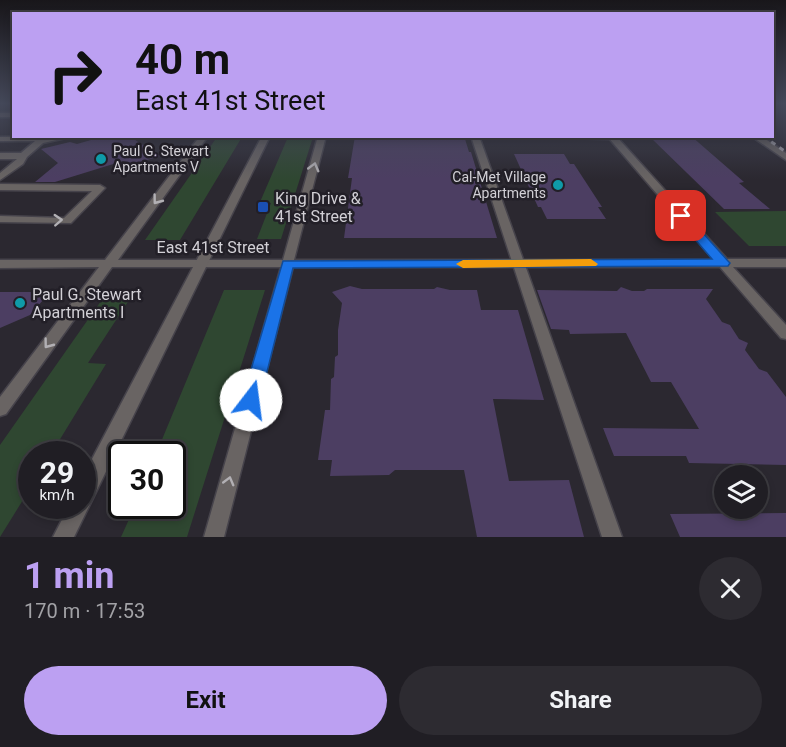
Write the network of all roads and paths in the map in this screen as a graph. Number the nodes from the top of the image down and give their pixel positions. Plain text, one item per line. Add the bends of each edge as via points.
1 (203, 138) edge
2 (265, 138) edge
3 (321, 138) edge
4 (476, 138) edge
5 (612, 138) edge
6 (758, 138) edge
7 (0, 139) edge
8 (45, 139) edge
9 (0, 156) edge
10 (23, 156) junction
11 (786, 157) edge
12 (0, 177) edge
13 (0, 187) edge
14 (0, 219) edge
15 (723, 263) junction
16 (786, 263) edge
17 (0, 264) edge
18 (109, 264) junction
19 (201, 264) junction
20 (288, 264) junction
21 (518, 264) junction
22 (786, 334) edge
23 (0, 409) edge
24 (96, 471) edge
25 (72, 519) edge
26 (63, 537) edge
27 (214, 537) edge
28 (612, 537) edge

1 -> 18 street
2 - 19 street
20 -> 3 street
4 - 21 street
5 - 15 street
6 - 11 street
7 - 8 street
8 - 10 street
9 - 10 street
10 - 12 street
14 -> 13 street via 67,220 100,188
15 - 16 street, East 41st Street
15 - 21 street, East 41st Street
15 - 22 street
17 - 18 street, East 41st Street
18 - 19 street, East 41st Street
18 -> 23 street
19 - 20 street, East 41st Street
19 - 24 street
20 - 21 street, East 41st Street
27 -> 20 street
21 - 28 street
25 - 26 street

